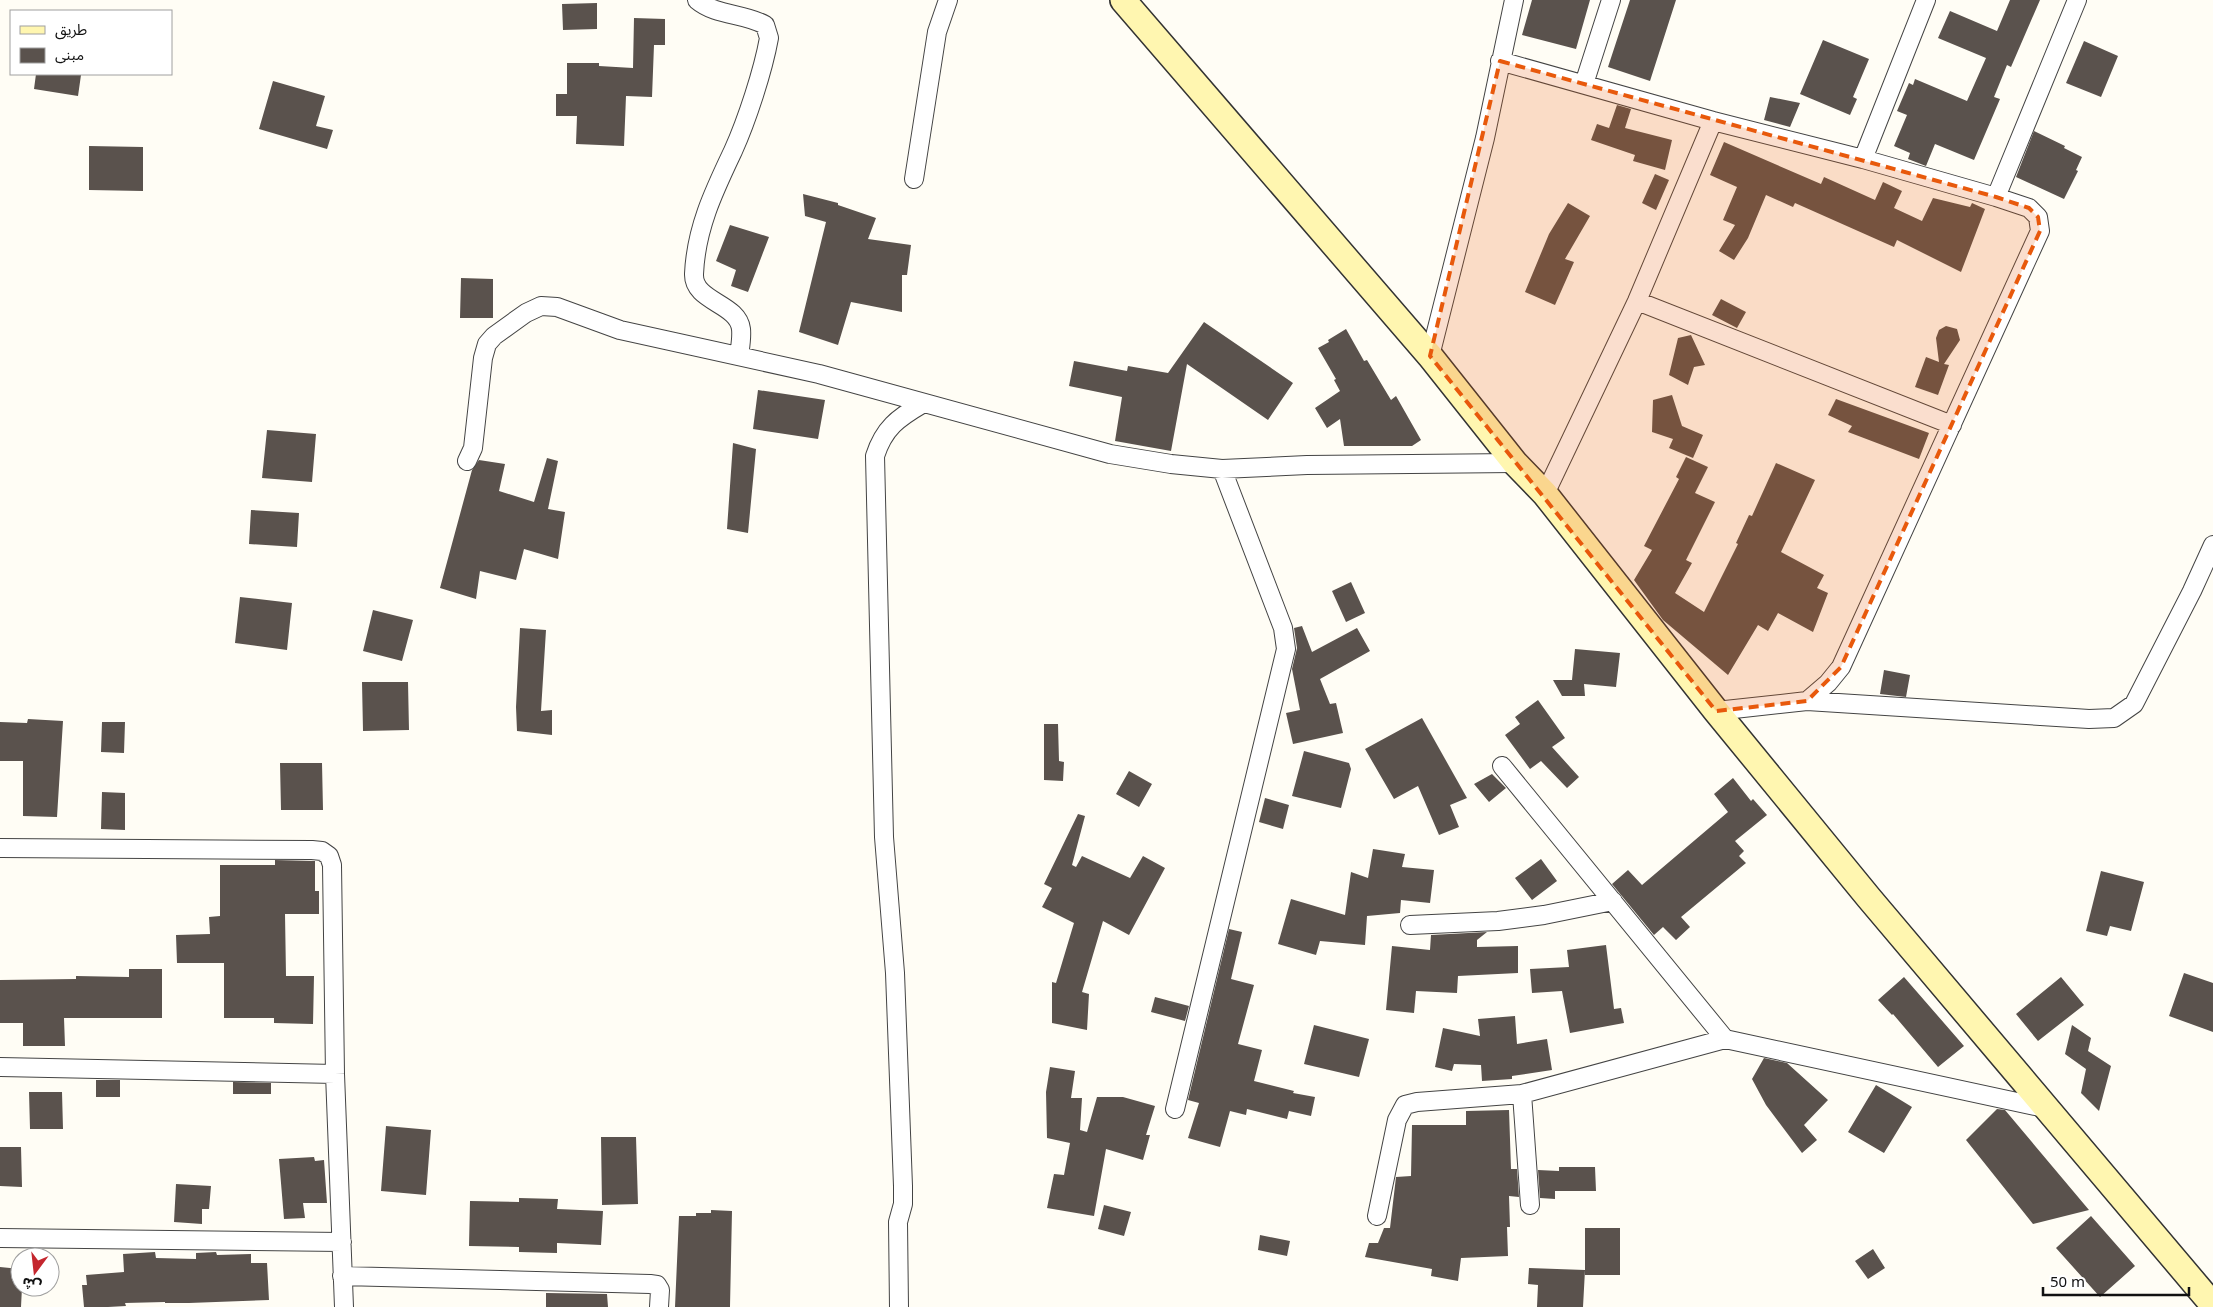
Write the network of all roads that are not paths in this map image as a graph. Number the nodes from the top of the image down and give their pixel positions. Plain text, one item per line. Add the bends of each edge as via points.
1 (697, 0) edge
2 (948, 0) edge
3 (1122, 0) edge
4 (1514, 0) edge
5 (1611, 0) edge
6 (1926, 0) edge
7 (2078, 0) edge
8 (1500, 61) junction
9 (1584, 84) junction
10 (1714, 121) junction
11 (1863, 159) junction
12 (914, 179) dead end
13 (1996, 197) junction
14 (1637, 301) junction
15 (739, 356) junction
16 (1430, 356) junction
17 (922, 404) junction
18 (1952, 425) junction
19 (467, 461) dead end
20 (1515, 462) junction
21 (1222, 469) junction
22 (1545, 494) junction
23 (2213, 545) edge
24 (1807, 701) junction
25 (1716, 711) junction
26 (1502, 766) dead end
27 (0, 848) edge
28 (1613, 901) junction
29 (1410, 926) dead end
30 (1725, 1039) junction
31 (0, 1066) edge
32 (335, 1074) junction
33 (1522, 1094) junction
34 (1175, 1109) dead end
35 (2050, 1110) junction
36 (1530, 1205) dead end
37 (1376, 1216) dead end
38 (0, 1238) edge
39 (342, 1242) junction
40 (342, 1276) junction
41 (2213, 1305) edge
42 (344, 1307) edge
43 (660, 1307) edge
44 (899, 1307) edge

1 - 15 street via 718,11 755,19 765,25 769,38 742,127 708,202 694,273 694,283 701,291 737,319 741,328
2 - 12 street via 937,32
3 - 16 street
4 - 8 street
5 - 9 street
6 - 11 street
7 - 13 street
8 - 9 street
8 - 16 street via 1485,138
9 - 10 street
10 - 11 street
10 - 14 street
11 - 13 street
13 - 18 street via 2029,208 2038,217 2040,231
14 - 18 street
14 - 22 street
15 - 17 street via 819,374
15 - 19 street via 620,330 557,306 542,306 526,313 487,344 473,448
16 - 20 street
17 - 21 street via 1110,454
17 - 44 street via 886,430 875,456 884,828 895,973 903,1186 898,1222
18 - 24 street via 1841,667
20 - 21 street
20 - 22 street
21 - 34 street via 1284,628 1286,649
22 - 25 street
23 - 24 street via 2134,704 2114,718
24 - 25 street
25 - 35 street
26 - 28 street
27 - 32 street via 322,851 329,856 332,865
28 - 29 street via 1498,921
28 - 30 street
30 - 33 street
30 - 35 street
31 - 32 street
32 - 39 street
33 - 36 street
33 - 37 street via 1405,1105 1397,1120
35 - 41 street
38 - 39 street
39 - 40 street
40 - 42 street
40 - 43 street via 650,1284 657,1285 660,1290

